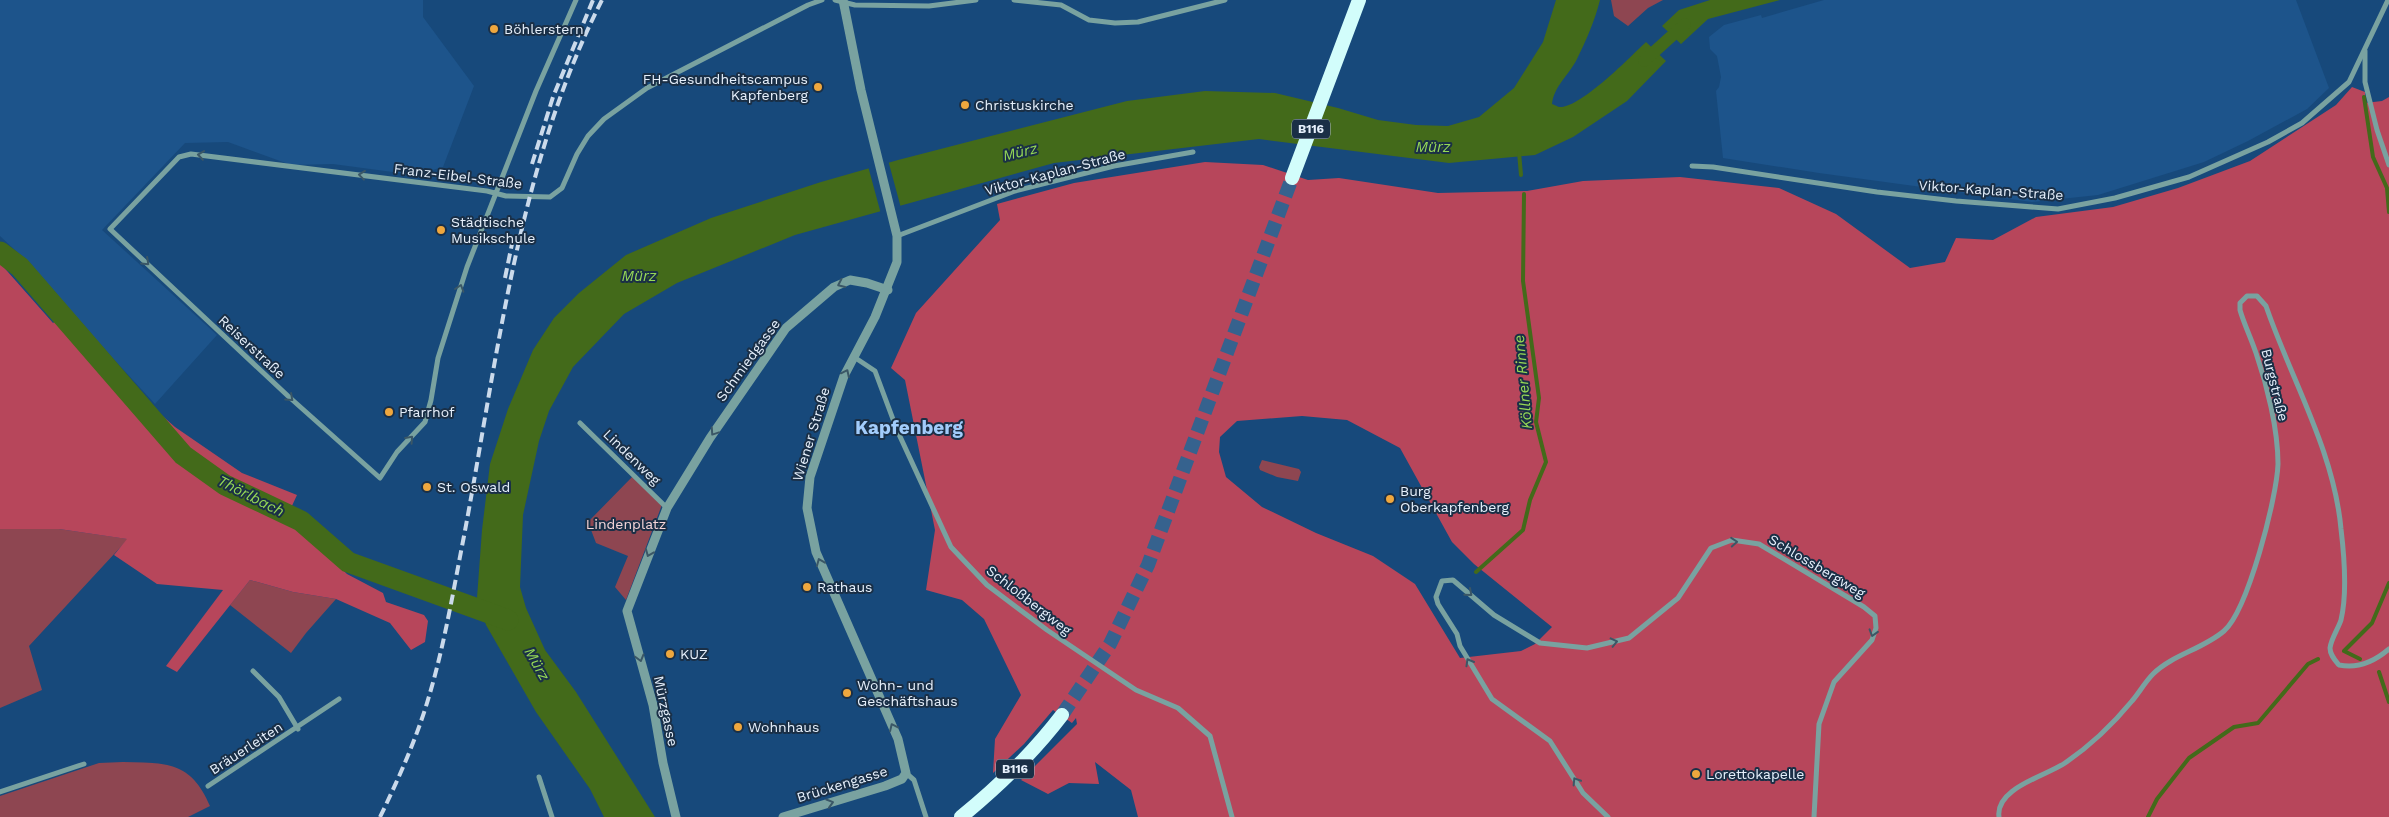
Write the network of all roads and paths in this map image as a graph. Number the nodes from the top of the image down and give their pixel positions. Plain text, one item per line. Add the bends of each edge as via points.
1 (576, 0) edge
2 (822, 0) edge
3 (840, 0) edge
4 (976, 0) edge
5 (1014, 0) edge
6 (1225, 0) edge
7 (1359, 0) edge
8 (2388, 0) edge
9 (1060, 2) edge
10 (2365, 49) junction
11 (1193, 152) dead end
12 (2389, 164) edge
13 (1692, 166) dead end
14 (1292, 178) tunnel mouth
15 (497, 194) junction
16 (110, 230) joint
17 (897, 236) junction
18 (888, 290) junction
19 (854, 357) junction
20 (580, 423) dead end
21 (667, 508) junction
22 (2389, 650) edge
23 (253, 671) dead end
24 (339, 699) dead end
25 (1062, 715) tunnel mouth
26 (298, 728) junction
27 (84, 764) dead end
28 (906, 773) junction
29 (539, 777) dead end
30 (208, 786) dead end
31 (0, 792) edge
32 (552, 817) edge
33 (676, 817) edge
34 (783, 817) edge
35 (926, 817) edge
36 (961, 817) edge
37 (1232, 817) edge
38 (1608, 817) edge
39 (1814, 817) edge
40 (1999, 817) edge

1 - 15 street via 536,90
2 - 15 street, Franz-Eibel-Straße via 647,88 604,119 580,148 562,188 550,197
3 - 4 street via 855,5 929,6
3 - 17 street, Wiener Straße
5 - 9 street
6 - 9 street via 1138,22 1115,23 1089,20
7 - 14 highway, B116
8 - 10 street, Viktor-Kaplan-Straße
10 - 12 street via 2365,82
10 - 13 street, Viktor-Kaplan-Straße via 2348,82 2302,123 2268,142 2189,176 2085,205 2058,209 1956,202
11 - 17 street, Viktor-Kaplan-Straße via 1114,166 1015,191
15 -> 16 street, Franz-Eibel-Straße via 191,154 179,157
16 -> 15 street, Reiserstraße via 380,478 425,422 438,358 467,267
17 - 18 street, Wiener Straße via 898,262
18 - 19 street, Wiener Straße
18 -> 21 street, Schmiedgasse via 850,280 834,287 786,328 710,438
28 -> 19 street, Wiener Straße via 898,738 826,576 809,525 810,477 844,376
19 - 37 street, Schloßbergweg via 876,371 897,430 951,547 987,585 1047,630 1136,690 1178,708 1210,736
20 - 21 street, Lindenweg
21 -> 33 street, Mürzgasse via 627,611 653,705
22 - 40 street, Burgstraße via 2377,660 2347,667 2339,665 2331,654 2330,647 2341,620 2343,604 2341,528 2336,499 2317,437 2266,306 2257,296 2247,296 2240,303 2240,310 2263,374 2278,462 2276,486 2254,571 2231,623 2212,640 2153,674 2108,727 2064,763 2004,798 1999,807
23 - 26 street, Bräuerleiten via 279,697
24 - 26 street, Bräuerleiten
25 - 36 highway, B116 via 1025,759
26 - 30 street, Bräuerleiten
27 - 31 street
34 -> 28 street, Brückengasse via 885,786 902,779
28 - 35 street via 914,780
29 - 32 street
38 -> 39 street, Schlossbergweg via 1583,793 1550,741 1492,699 1438,604 1436,597 1442,581 1453,580 1494,615 1540,643 1587,648 1629,638 1678,598 1711,548 1732,540 1759,544 1864,607 1875,616 1872,640 1834,682 1819,724

